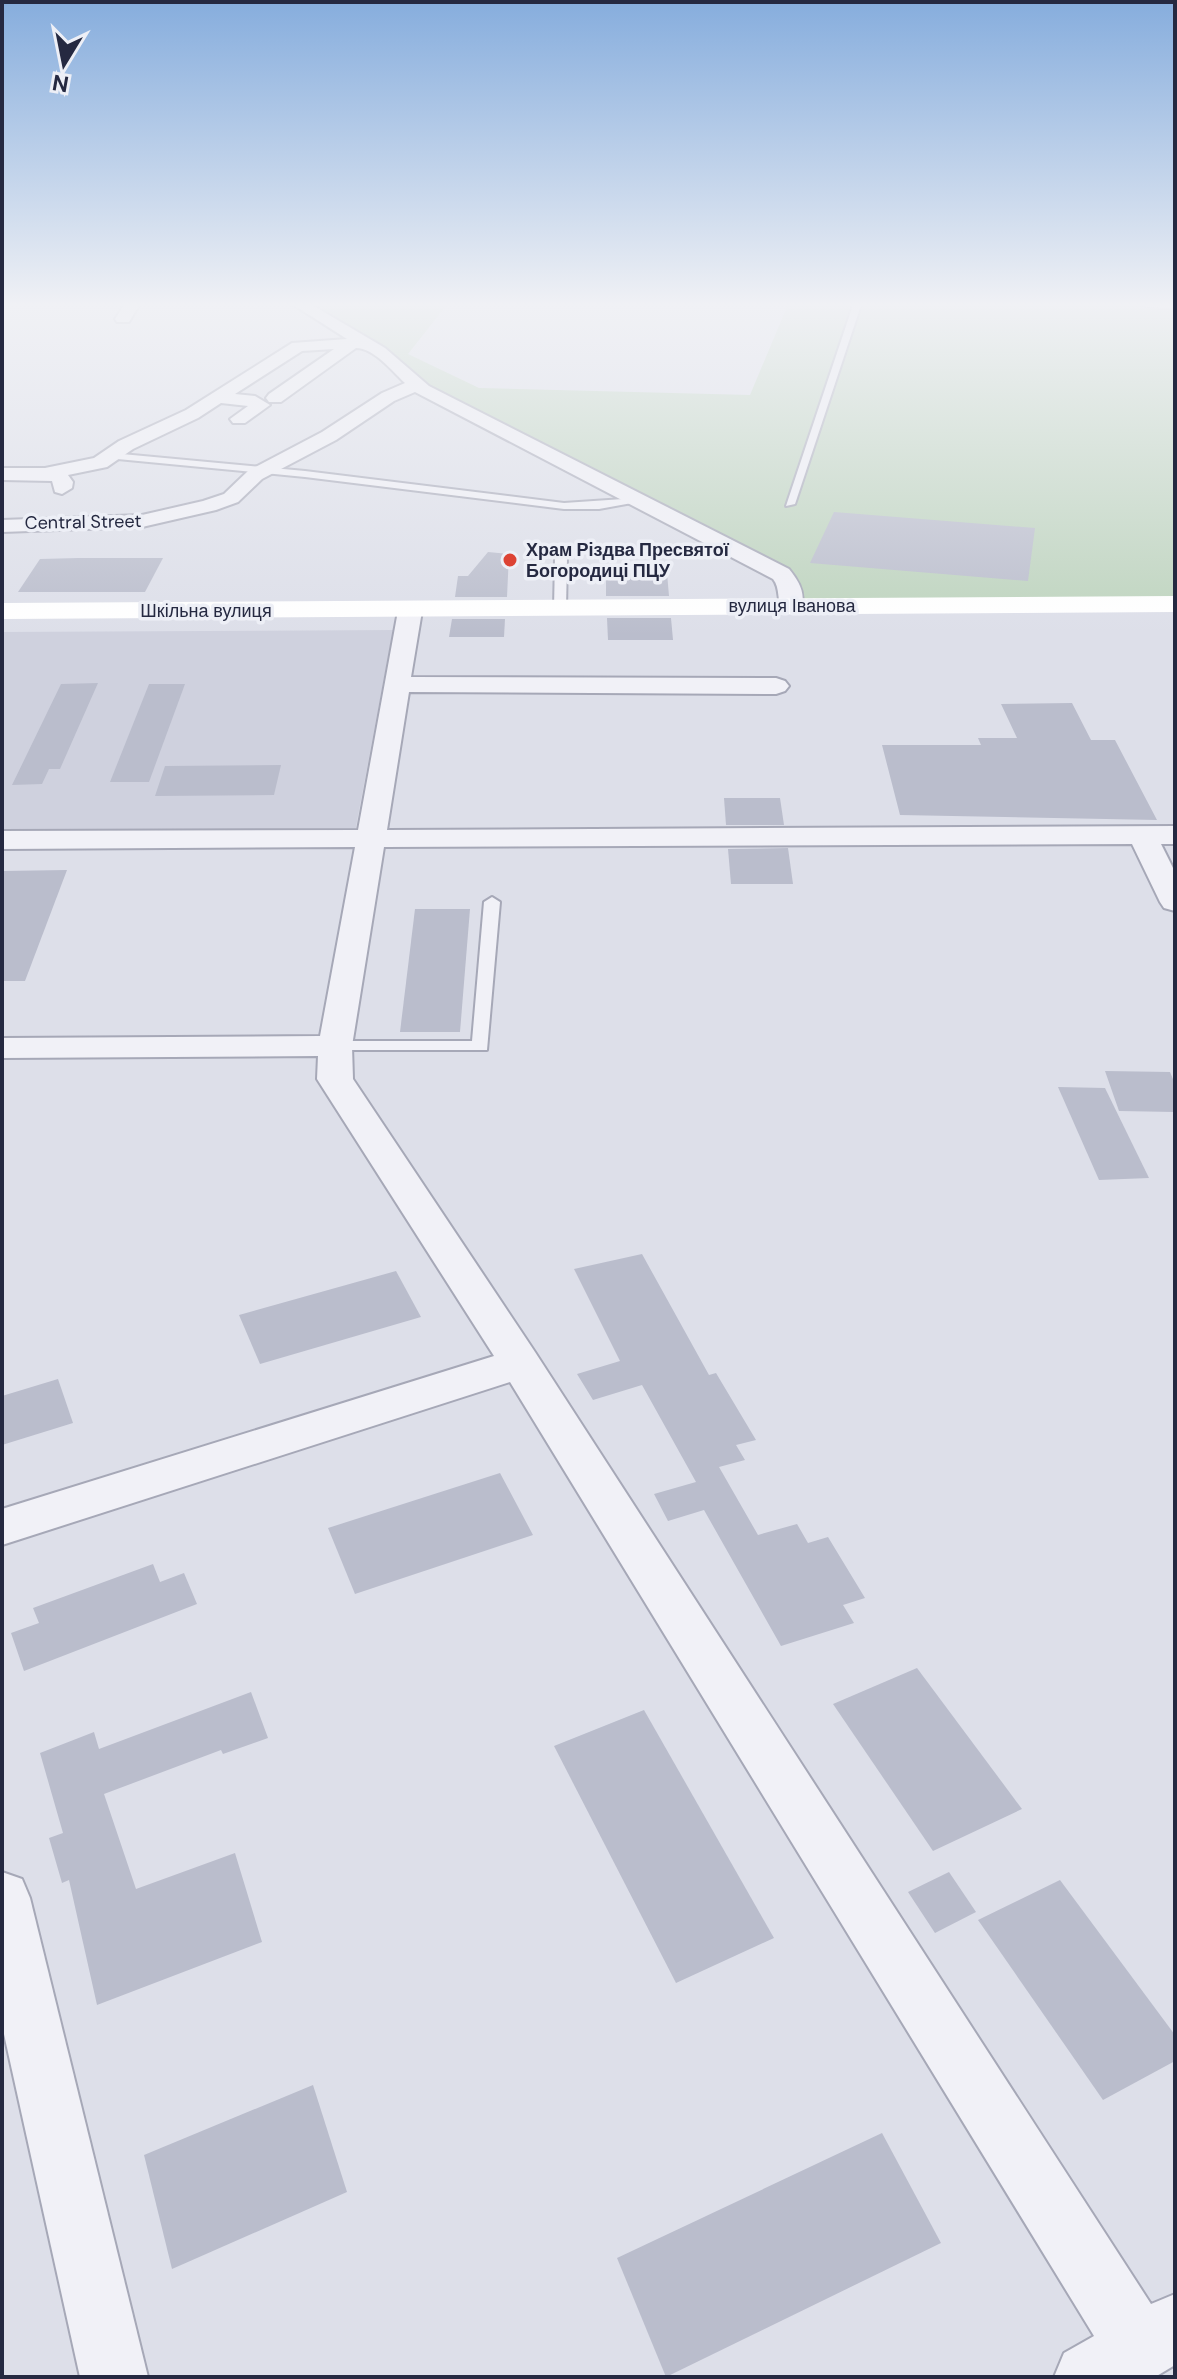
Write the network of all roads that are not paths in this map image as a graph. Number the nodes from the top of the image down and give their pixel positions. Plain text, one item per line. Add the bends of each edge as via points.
1 (193, 413) edge
2 (248, 413) edge
3 (364, 413) edge
4 (469, 413) edge
5 (821, 413) edge
6 (239, 419) dead end
7 (106, 459) junction
8 (262, 470) junction
9 (2, 474) edge
10 (46, 474) junction
11 (64, 486) junction
12 (638, 501) junction
13 (790, 504) dead end
14 (11, 524) edge
15 (561, 558) dead end
16 (1175, 604) edge
17 (791, 606) junction
18 (560, 609) junction
19 (2, 611) edge
20 (410, 611) junction
21 (397, 684) junction
22 (776, 686) dead end
23 (1142, 835) junction
24 (1175, 835) edge
25 (372, 838) junction
26 (2, 840) edge
27 (492, 902) dead end
28 (1175, 902) edge
29 (335, 1046) junction
30 (2, 1048) edge
31 (520, 1363) junction
32 (2, 1527) edge
33 (2, 1898) edge
34 (1134, 2350) edge
35 (114, 2377) edge

1 - 7 street
2 - 6 street
3 - 8 street, Central Street
4 - 12 street
5 - 13 lane
7 - 8 lane
7 - 10 street
7 - 11 street
8 - 12 lane via 564,506
8 - 14 street, Central Street via 231,498 159,519
9 - 10 street
10 - 11 street via 59,477
11 - 14 street
12 - 17 street via 781,574 790,585
15 - 18 lane
16 - 17 street, вулиця Іванова
17 - 18 street, вулиця Іванова
18 - 20 street, вулиця Іванова
19 - 20 street, Шкільна вулиця
20 - 21 street
21 - 22 street
21 - 25 street
23 - 24 street
23 - 25 street
23 - 28 street
25 - 26 street
25 - 29 street
27 - 29 lane via 481,1046
29 - 30 street
29 - 31 street via 335,1079
31 - 32 street
31 - 34 street
33 - 35 street

